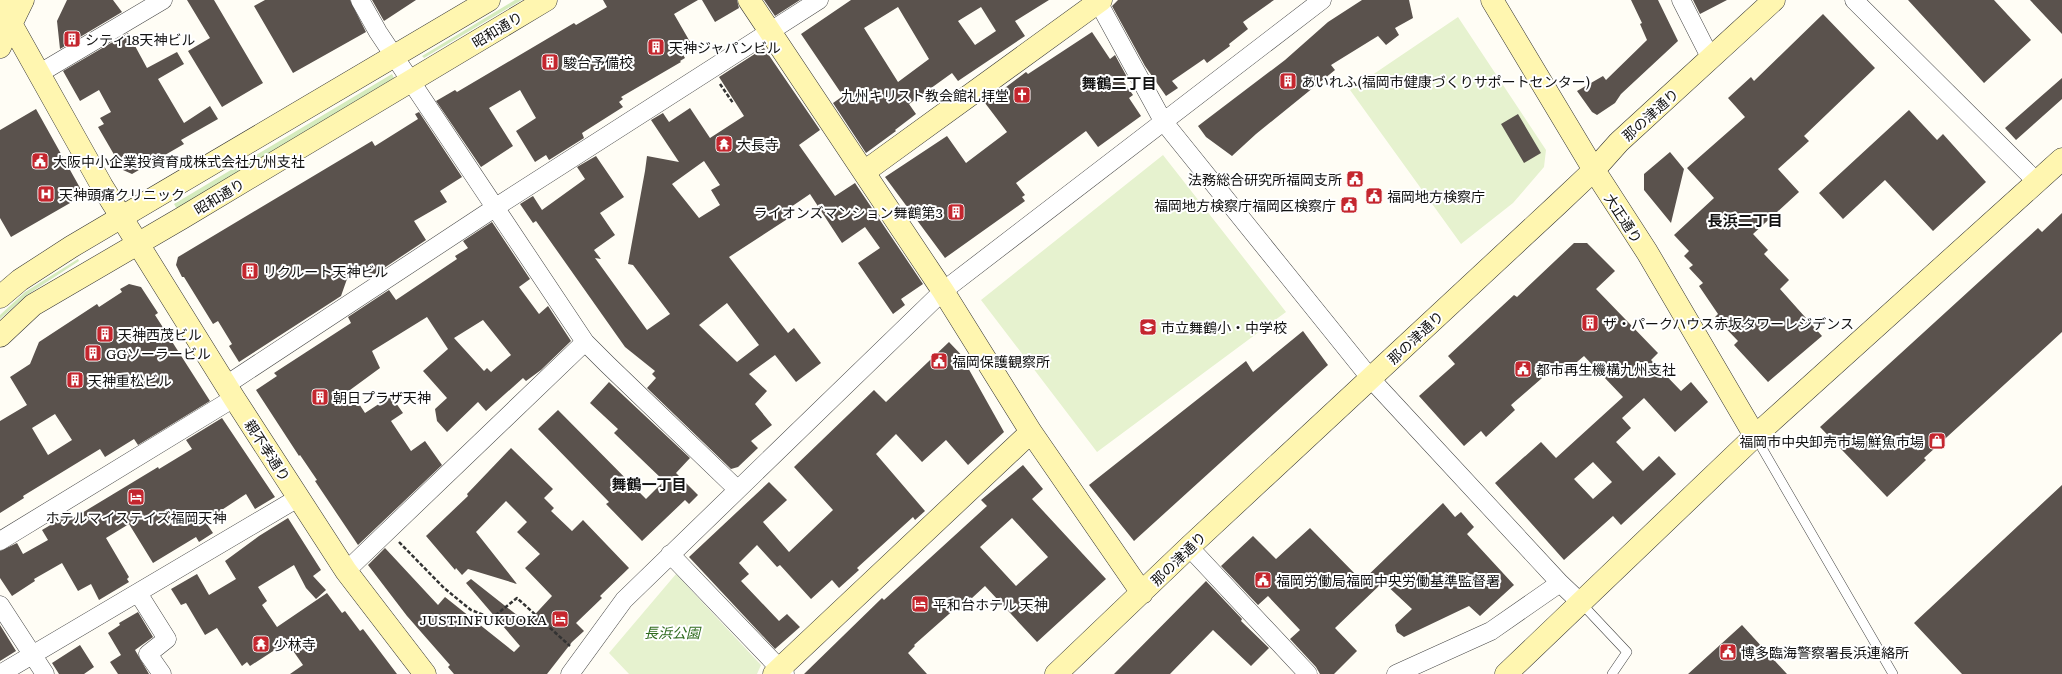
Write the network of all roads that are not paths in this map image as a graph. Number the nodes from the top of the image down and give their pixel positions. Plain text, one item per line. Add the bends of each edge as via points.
1 (23, 0) edge
2 (163, 0) edge
3 (360, 0) edge
4 (489, 0) edge
5 (546, 0) edge
6 (749, 0) edge
7 (818, 0) edge
8 (1322, 0) edge
9 (1492, 0) edge
10 (1681, 0) edge
11 (1774, 0) edge
12 (1854, 0) edge
13 (1099, 1) edge
14 (0, 4) edge
15 (12, 24) junction
16 (768, 31) junction
17 (0, 47) edge
18 (394, 56) junction
19 (1711, 59) junction
20 (40, 73) junction
21 (411, 81) junction
22 (1163, 121) junction
23 (2062, 159) edge
24 (1594, 170) junction
25 (864, 172) junction
26 (2037, 182) junction
27 (496, 207) junction
28 (122, 218) junction
29 (138, 244) junction
30 (943, 291) junction
31 (0, 297) edge
32 (0, 336) edge
33 (585, 342) junction
34 (1371, 379) junction
35 (230, 391) junction
36 (1031, 432) junction
37 (1755, 436) junction
38 (737, 489) junction
39 (298, 498) junction
40 (0, 541) edge
41 (1189, 547) junction
42 (670, 554) junction
43 (346, 571) junction
44 (1560, 583) junction
45 (1142, 592) junction
46 (138, 593) junction
47 (1580, 602) junction
48 (0, 605) edge
49 (33, 655) junction
50 (780, 672) edge
51 (0, 674) edge
52 (45, 674) edge
53 (162, 674) edge
54 (425, 674) edge
55 (570, 674) edge
56 (1056, 674) edge
57 (1308, 674) edge
58 (1396, 674) edge
59 (1506, 674) edge
60 (1612, 674) edge
61 (1893, 674) edge

1 - 15 street
2 - 20 street
3 - 18 street
4 - 18 street, 昭和通り
5 - 21 street, 昭和通り
6 - 16 street
7 - 16 street
8 - 22 street
9 - 24 street, 大正通り
10 - 19 street
11 - 19 street, 那の津通り
12 - 26 street
13 - 22 street
13 - 25 street
14 - 15 street, 親不孝通り
15 - 17 street
15 - 20 street, 親不孝通り
16 - 25 street
16 - 27 street
18 - 21 street
18 - 28 street, 昭和通り
19 - 24 street, 那の津通り via 1619,142
20 - 28 street, 親不孝通り
21 - 27 street
21 - 29 street, 昭和通り
22 - 30 street
22 - 34 street
23 - 26 street
24 - 34 street, 那の津通り
24 - 37 street, 大正通り via 1646,252
25 - 30 street
26 - 37 street
27 - 33 street
27 - 35 street
28 - 29 street, 親不孝通り
28 - 31 street, 昭和通り via 20,280
29 - 32 street, 昭和通り via 33,305
29 - 35 street, 親不孝通り
30 - 36 street
30 - 38 street
33 - 38 street
33 - 43 street
34 - 41 street, 那の津通り
34 - 44 street
35 - 39 street, 親不孝通り
35 - 40 street
36 - 45 street
36 - 50 street
37 - 47 street
37 - 61 lane
38 - 42 street
39 - 43 street, 親不孝通り
39 - 46 street
41 - 45 street, 那の津通り
41 - 57 street
42 - 50 street
42 - 55 street via 624,600
43 - 54 street, 親不孝通り
44 - 47 street
44 - 58 street via 1491,631
45 - 56 street, 那の津通り
46 - 49 street
46 - 53 street via 167,639 148,654
47 - 59 street
47 - 60 lane via 1627,652
48 - 49 street
49 - 51 street
49 - 52 street

